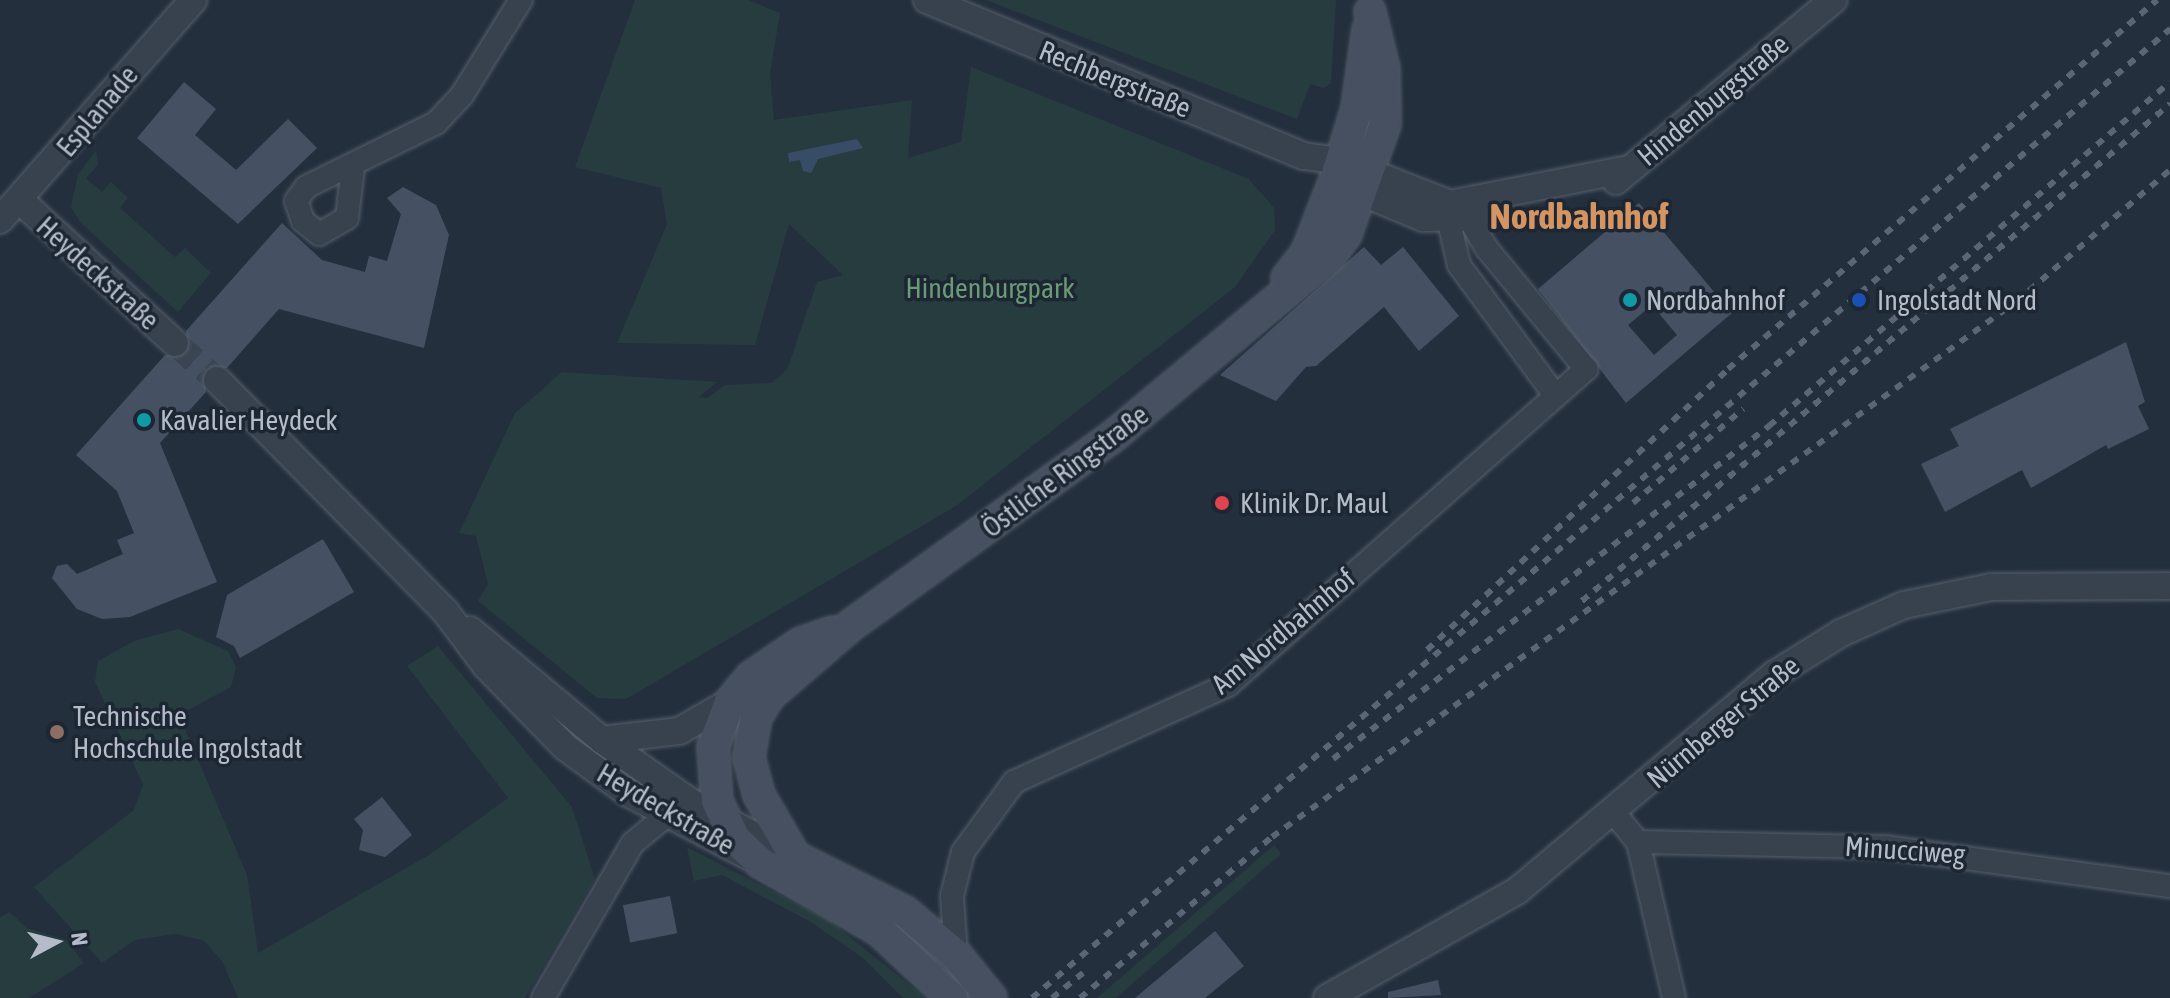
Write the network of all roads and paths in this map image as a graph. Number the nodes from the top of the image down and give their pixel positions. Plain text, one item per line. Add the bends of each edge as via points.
1 (193, 0) edge
2 (521, 0) edge
3 (927, 0) edge
4 (1833, 0) edge
5 (1369, 6) edge
6 (353, 167) dead end
7 (1351, 177) junction
8 (22, 202) junction
9 (1461, 215) junction
10 (0, 220) edge
11 (175, 343) tunnel mouth
12 (217, 380) tunnel mouth
13 (1554, 394) junction
14 (2170, 586) edge
15 (445, 611) junction
16 (850, 626) junction
17 (730, 702) junction
18 (602, 740) junction
19 (749, 757) junction
20 (714, 785) junction
21 (689, 801) junction
22 (1615, 814) junction
23 (667, 815) junction
24 (723, 822) junction
25 (1638, 842) junction
26 (795, 857) junction
27 (761, 863) junction
28 (2170, 886) edge
29 (956, 955) junction
30 (543, 998) edge
31 (952, 998) edge
32 (991, 998) edge
33 (1327, 998) edge
34 (1674, 998) edge

1 - 8 street, Esplanade
2 - 6 street via 462,95 436,123
3 - 7 street, Rechbergstraße
4 - 9 street, Hindenburgstraße via 1629,169
5 - 7 main road, Östliche Ringstraße
7 - 9 street, Hindenburgstraße
7 - 16 main road, Östliche Ringstraße via 1331,255 1111,438
8 - 10 street, Esplanade
8 - 11 street, Heydeckstraße
9 - 13 street via 1459,265
9 - 13 street, Am Nordbahnhof via 1586,369
12 - 15 street, Heydeckstraße
13 - 29 street, Am Nordbahnhof via 1228,685 1014,782 963,852 952,896
14 - 22 street, Nürnberger Straße via 1991,587 1872,618 1775,674
15 - 18 street, Heydeckstraße
15 - 23 street, Heydeckstraße via 486,666 553,736
16 - 17 main road, Östliche Ringstraße via 801,643 751,677
16 - 19 main road, Östliche Ringstraße via 769,696 756,717
17 - 18 street via 679,731
17 - 20 main road, Östliche Ringstraße via 713,747
18 - 21 street, Heydeckstraße
19 - 20 main road
19 - 26 main road, Heydeckstraße via 759,795
20 - 21 street
20 - 24 main road, Heydeckstraße
21 - 23 street
21 - 24 street, Heydeckstraße
22 - 25 street
22 - 33 street, Nürnberger Straße via 1462,927
23 - 27 street, Heydeckstraße
23 - 30 street via 633,843
24 - 26 street, Heydeckstraße
24 - 27 main road, Heydeckstraße
25 - 28 street, Minucciweg via 1885,847
25 - 34 street
26 - 29 main road via 905,912
27 - 31 main road, Heydeckstraße via 879,930
29 - 32 main road

